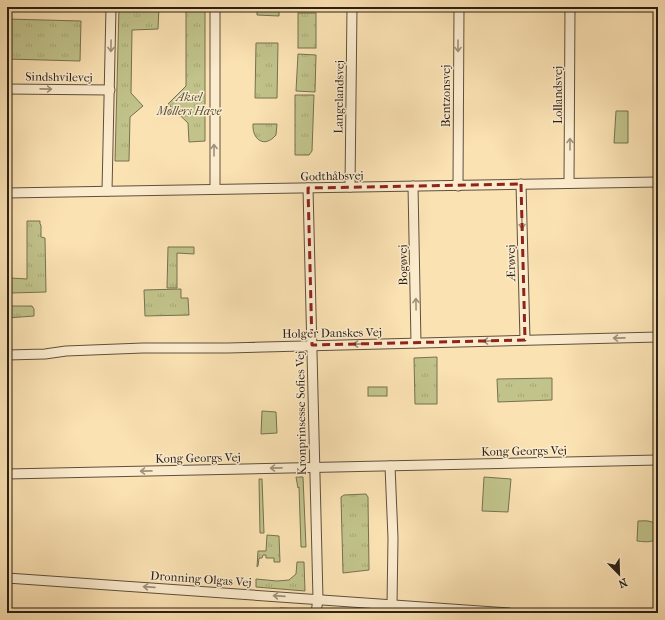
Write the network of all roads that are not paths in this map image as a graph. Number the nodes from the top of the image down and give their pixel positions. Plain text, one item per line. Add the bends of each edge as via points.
1 (111, 7) edge
2 (216, 7) edge
3 (352, 7) edge
4 (458, 7) edge
5 (570, 7) edge
6 (7, 88) edge
7 (110, 90) junction
8 (658, 182) edge
9 (570, 183) junction
10 (520, 184) junction
11 (413, 186) junction
12 (458, 186) junction
13 (350, 187) junction
14 (308, 188) junction
15 (215, 189) junction
16 (107, 191) junction
17 (7, 192) edge
18 (658, 337) edge
19 (525, 340) junction
20 (416, 343) junction
21 (312, 345) junction
22 (7, 355) edge
23 (658, 460) edge
24 (390, 466) junction
25 (315, 467) junction
26 (7, 474) edge
27 (7, 578) edge
28 (318, 599) junction
29 (392, 605) junction
30 (316, 613) edge
31 (509, 613) edge

1 -> 7 street
15 -> 2 street
3 - 13 street, Langelandsvej
4 -> 12 street, Bentzonsvej
9 -> 5 street, Lollandsvej
6 -> 7 street, Sindshvilevej
7 - 16 street
8 - 9 street, Godthåbsvej
9 - 10 street, Godthåbsvej
10 - 12 street, Godthåbsvej
10 -> 19 street, Ærøvej
11 - 12 street, Godthåbsvej
11 - 13 street, Godthåbsvej
20 -> 11 street, Bogøvej
13 - 14 street, Godthåbsvej
14 - 15 street, Godthåbsvej
14 - 21 street, Kronprinsesse Sofies Vej
15 - 16 street, Godthåbsvej
16 - 17 street, Godthåbsvej
18 -> 19 street, Holger Danskes Vej
19 -> 20 street, Holger Danskes Vej
20 -> 21 street, Holger Danskes Vej
21 - 22 street, Holger Danskes Vej via 143,348
21 - 25 street, Kronprinsesse Sofies Vej
23 - 24 street, Kong Georgs Vej
24 - 25 street, Kong Georgs Vej
24 - 29 street
25 -> 26 street, Kong Georgs Vej
25 - 28 street, Kronprinsesse Sofies Vej
28 -> 27 street, Dronning Olgas Vej
28 - 29 street, Dronning Olgas Vej
28 - 30 street, Kronprinsesse Sofies Vej
29 - 31 street, Dronning Olgas Vej

